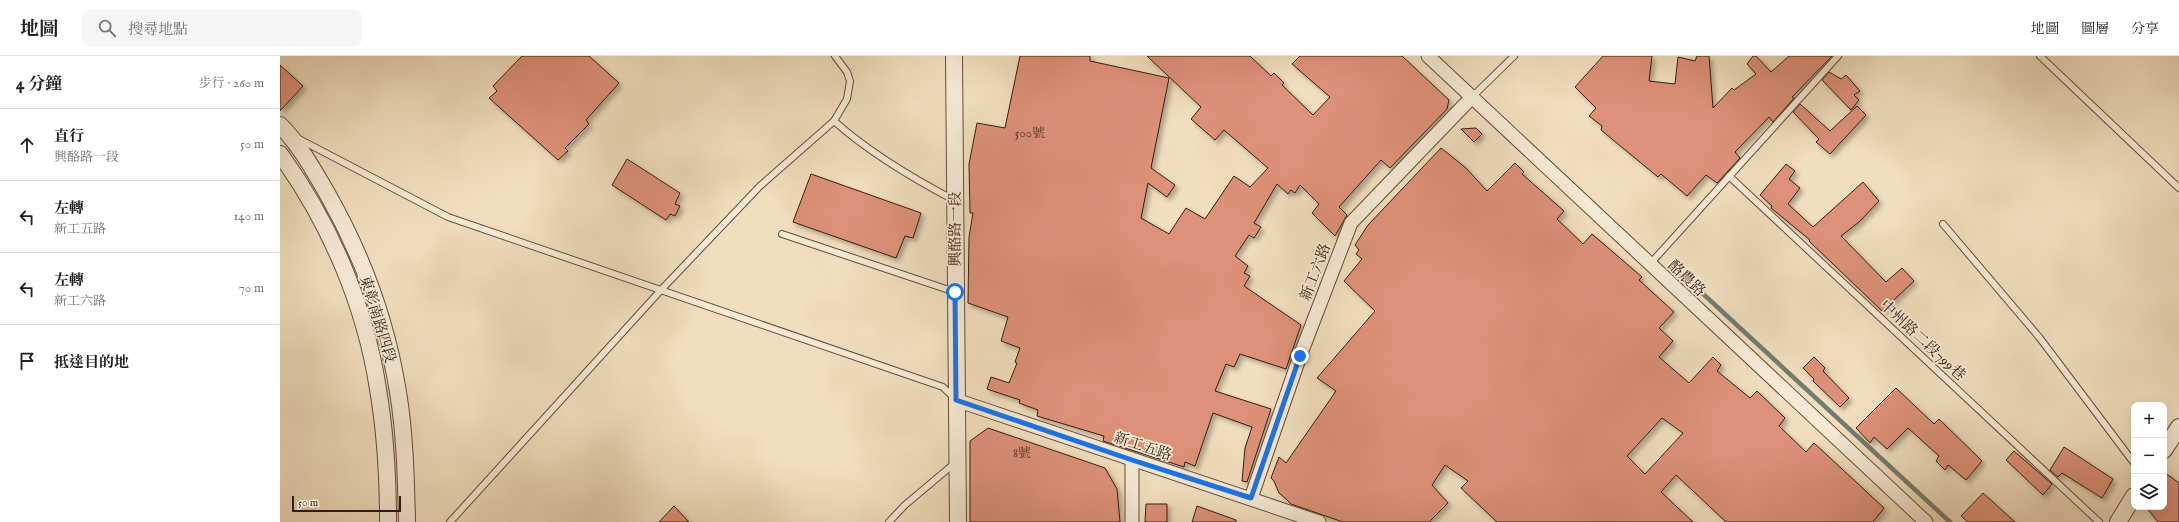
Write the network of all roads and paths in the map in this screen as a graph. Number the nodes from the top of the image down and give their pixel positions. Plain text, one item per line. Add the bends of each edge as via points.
1 (835, 56) edge
2 (954, 56) edge
3 (1428, 56) edge
4 (1514, 56) edge
5 (1838, 56) edge
6 (2040, 56) edge
7 (1472, 97) junction
8 (834, 122) junction
9 (283, 132) edge
10 (280, 154) edge
11 (1729, 176) junction
12 (2179, 188) edge
13 (955, 201) junction
14 (1943, 224) dead end
15 (782, 234) dead end
16 (1650, 265) junction
17 (661, 290) junction
18 (955, 292) junction
19 (956, 400) junction
20 (2179, 427) edge
21 (2167, 445) edge
22 (2131, 459) edge
23 (958, 460) junction
24 (1132, 460) junction
25 (1251, 498) junction
26 (2131, 501) edge
27 (388, 522) edge
28 (407, 522) edge
29 (450, 522) edge
30 (889, 522) edge
31 (958, 522) edge
32 (1132, 522) edge
33 (1319, 522) edge
34 (1926, 522) edge
35 (2099, 522) edge
36 (2118, 522) edge

1 - 8 lane via 847,72 850,81 847,99
2 - 13 street, 興酪路一段
3 - 7 street, 酪農路
4 - 7 lane
5 - 11 lane
6 - 12 lane
7 - 16 street, 酪農路
7 - 25 street, 新工六路 via 1351,223 1300,356
8 - 13 lane via 915,179
8 - 17 lane via 760,186
9 - 17 lane via 313,145 448,217
9 - 28 street, 東彰南路四段 via 335,208 358,255 380,318 398,392
10 - 27 street, 東彰南路四段 via 321,220 344,269 362,323 378,389 388,495
11 - 16 lane
11 - 35 lane, 中州路二段799巷
13 - 18 street, 興酪路一段
14 - 22 lane via 2039,338
15 - 18 lane
16 - 34 street, 酪農路
17 - 19 lane via 942,387
17 - 29 lane
18 - 19 street, 興酪路一段
19 - 23 street, 興酪路一段
19 - 24 street, 新工五路
20 - 21 street
23 - 30 lane
23 - 31 street, 興酪路一段
24 - 25 street, 新工五路
24 - 32 street
25 - 33 street, 新工五路
26 - 36 street

